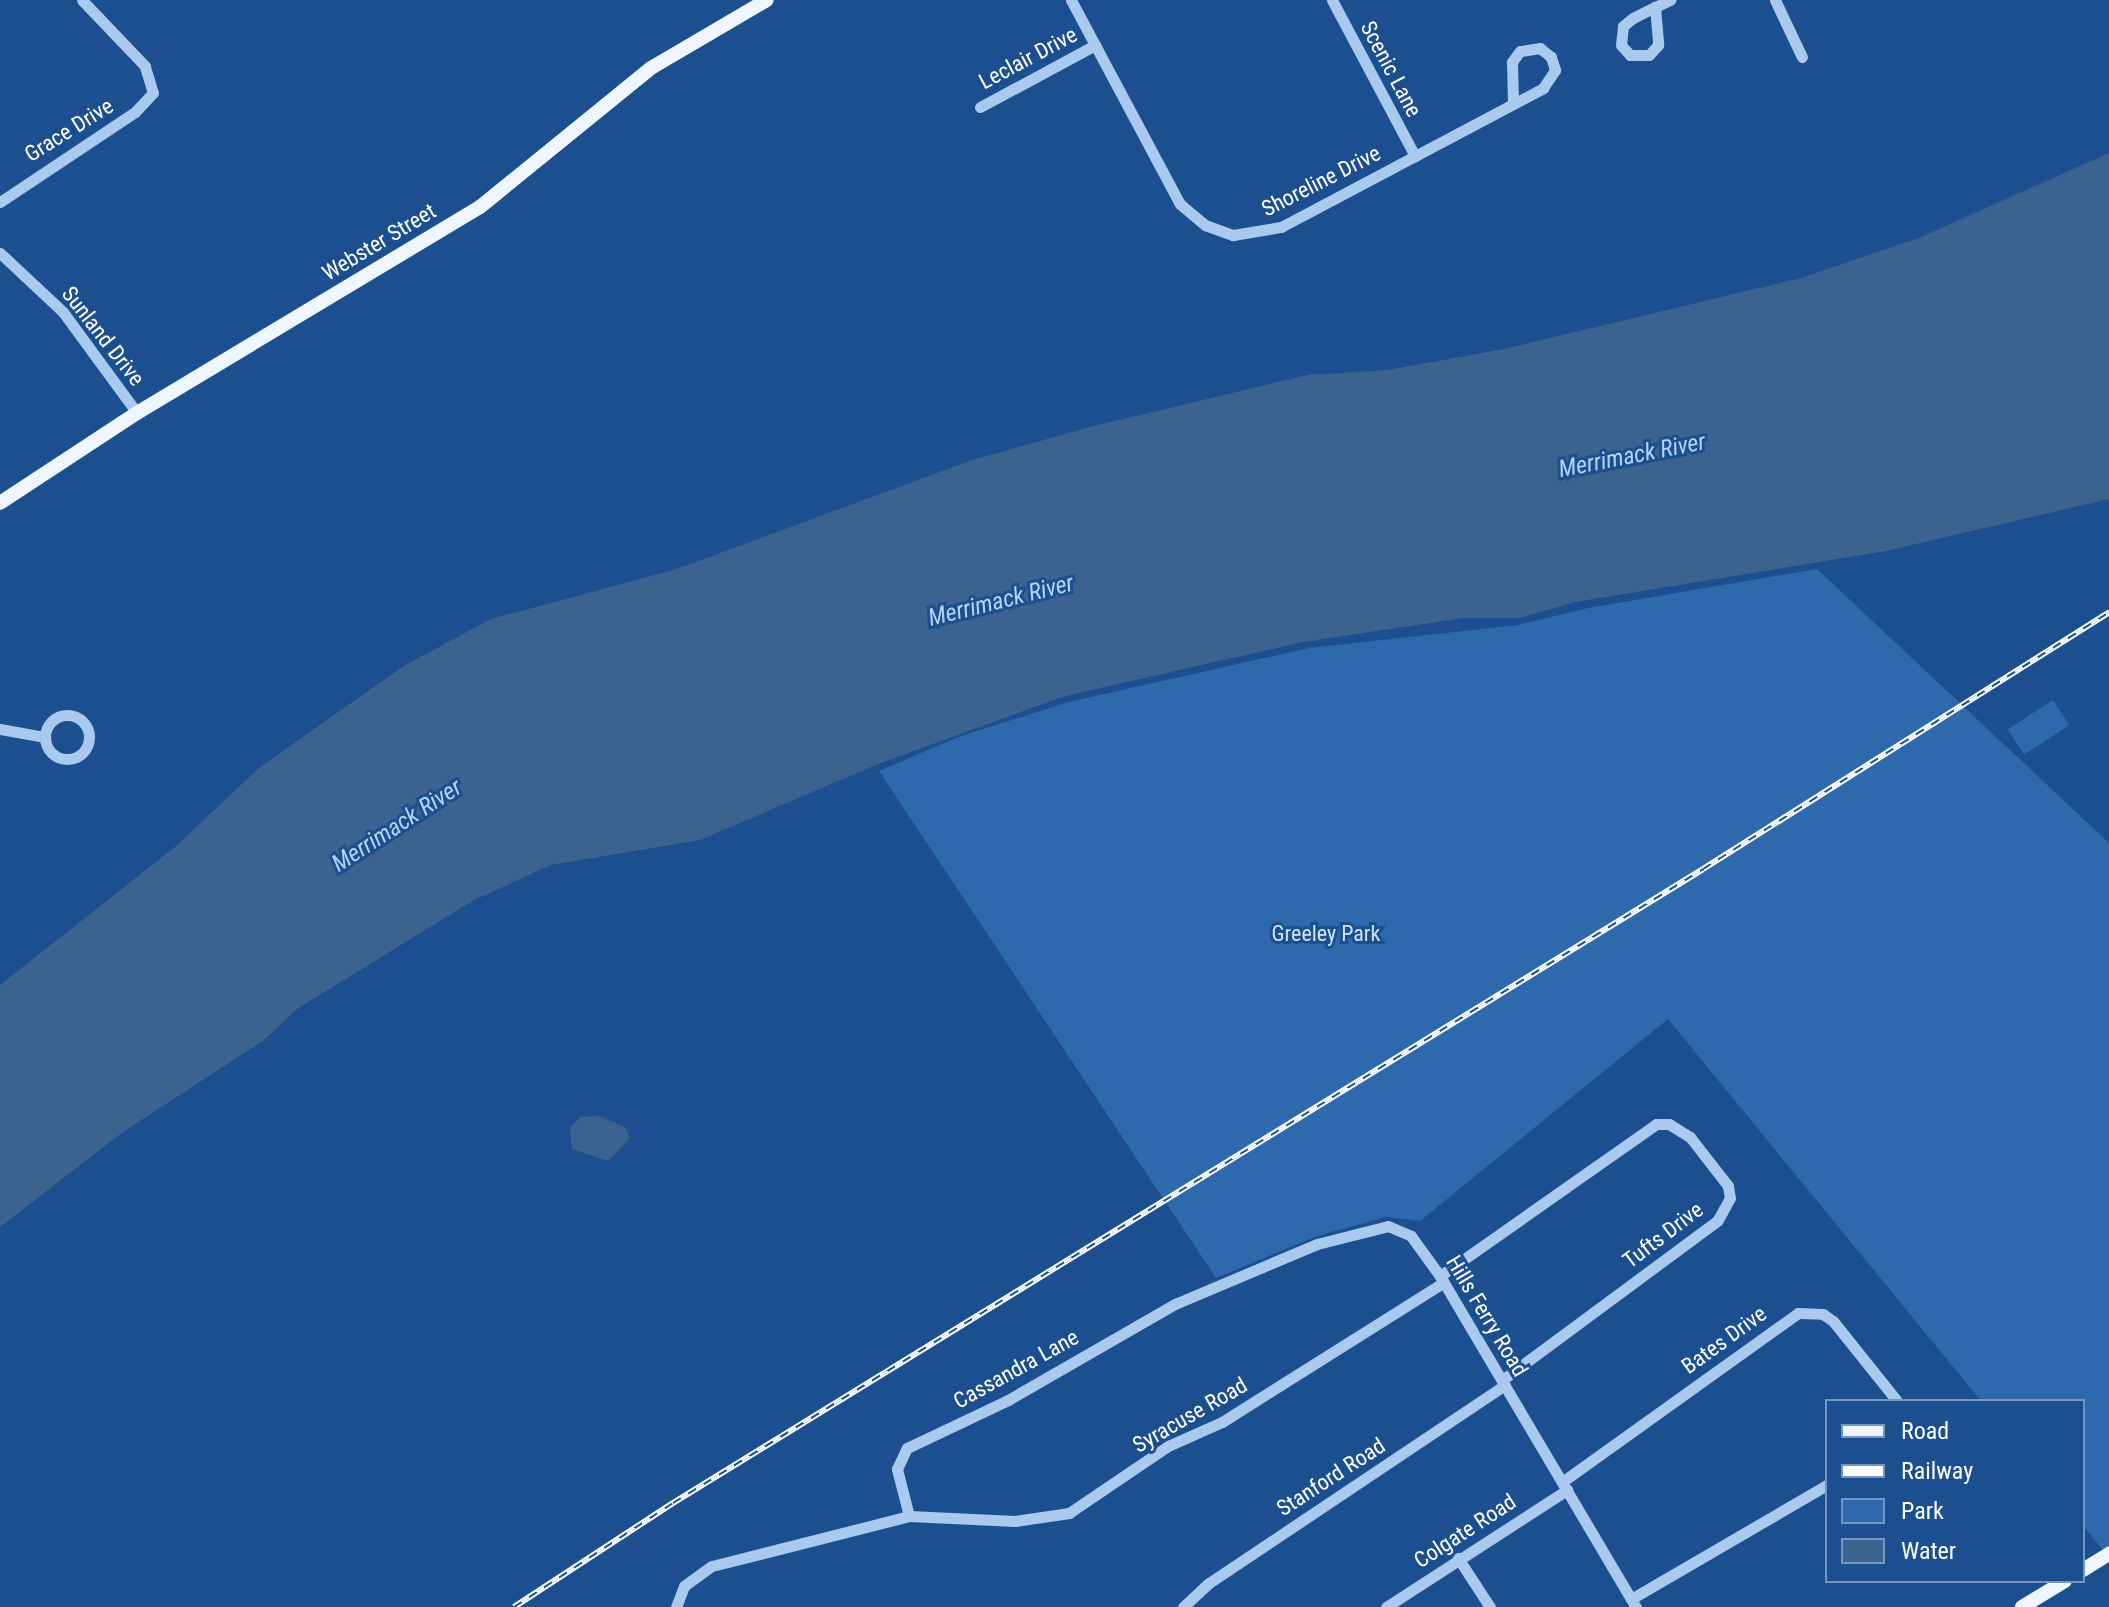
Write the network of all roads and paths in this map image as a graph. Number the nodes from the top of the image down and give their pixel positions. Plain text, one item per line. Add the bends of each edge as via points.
1 (82, 0) edge
2 (767, 0) edge
3 (1071, 0) edge
4 (1332, 0) edge
5 (1670, 0) edge
6 (1775, 0) edge
7 (1655, 7) junction
8 (1095, 45) junction
9 (1802, 57) dead end
10 (1513, 104) junction
11 (980, 107) dead end
12 (1415, 156) junction
13 (0, 202) edge
14 (0, 253) edge
15 (137, 413) junction
16 (0, 503) edge
17 (0, 729) edge
18 (45, 737) junction
19 (1442, 1279) junction
20 (1208, 1289) joint
21 (1504, 1383) junction
22 (1895, 1399) edge
23 (1564, 1486) junction
24 (1825, 1486) edge
25 (909, 1516) junction
26 (2109, 1554) edge
27 (1458, 1558) junction
28 (2085, 1569) edge
29 (2062, 1583) edge
30 (1634, 1603) edge
31 (676, 1607) edge
32 (1183, 1607) edge
33 (1386, 1607) edge
34 (1490, 1607) edge
35 (2022, 1607) edge

1 - 13 street, Grace Drive via 145,66 154,87 135,112
2 - 15 main road, Webster Street via 651,68 480,207
3 - 8 street, Shoreline Drive
4 - 12 street, Scenic Lane
5 - 7 street
6 - 9 street
7 - 7 street via 1658,45 1643,57 1630,55 1621,45 1623,26
8 - 11 street, Leclair Drive
8 - 12 street, Shoreline Drive via 1180,204 1218,231 1249,235 1281,227
10 - 10 street, Shoreline Drive via 1512,62 1526,48 1540,48 1554,63 1553,78
10 - 12 street, Shoreline Drive
14 - 15 street, Sunland Drive via 63,312
15 - 16 main road, Webster Street
17 - 18 street
18 - 18 street via 49,750 67,760 85,751 89,738 84,723 71,716 50,723
19 - 20 street, Hills Ferry Road via 1411,1236 1375,1225
19 - 21 street, Hills Ferry Road
19 - 21 street, Tufts Drive via 1656,1124 1669,1124 1690,1137 1728,1186 1730,1198 1717,1221
19 - 25 street, Syracuse Road via 1222,1422 1168,1446 1069,1513 1015,1521
20 - 25 street, Cassandra Lane via 1008,1400 907,1448 897,1469
21 - 23 street, Hills Ferry Road
21 - 32 street, Stanford Road via 1209,1583
22 - 23 street, Bates Drive via 1833,1321 1823,1314 1798,1313
23 - 27 street, Colgate Road
23 - 30 street, Hills Ferry Road
24 - 30 street
25 - 31 street, Syracuse Road via 712,1566 684,1586
26 - 28 main road
27 - 33 street, Colgate Road
27 - 34 street
29 - 35 main road

